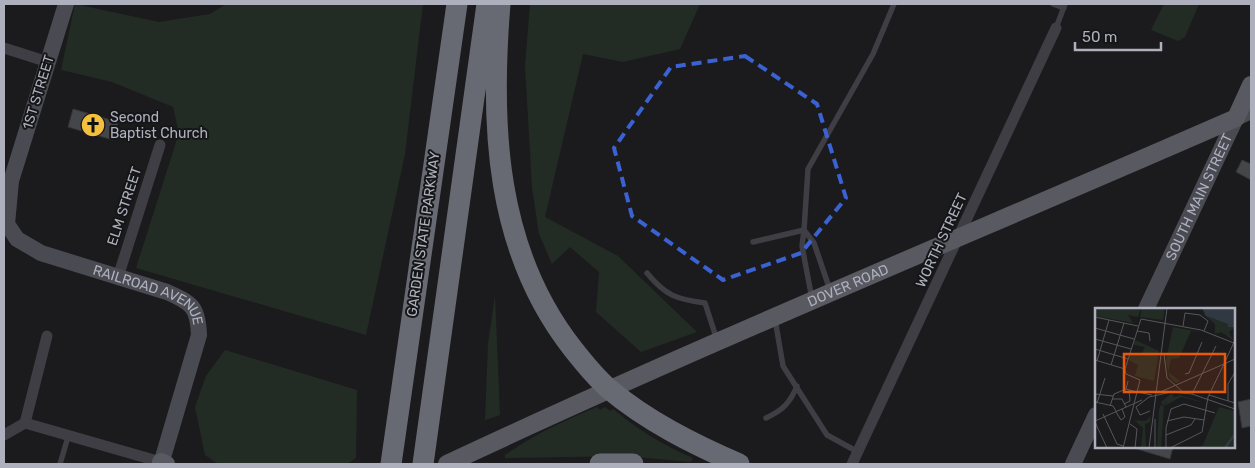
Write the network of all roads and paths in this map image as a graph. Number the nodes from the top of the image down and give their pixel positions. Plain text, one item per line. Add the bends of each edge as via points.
1 (66, 4) edge
2 (456, 4) edge
3 (487, 4) edge
4 (500, 4) edge
5 (894, 4) edge
6 (1053, 4) edge
7 (1064, 6) edge
8 (1056, 28) joint
9 (4, 48) edge
10 (48, 62) junction
11 (1251, 85) edge
12 (1243, 114) edge
13 (160, 145) dead end
14 (7, 180) edge
15 (804, 230) junction
16 (957, 240) junction
17 (753, 242) dead end
18 (647, 273) dead end
19 (118, 277) junction
20 (832, 294) junction
21 (813, 302) junction
22 (1146, 308) edge
23 (775, 318) junction
24 (47, 336) dead end
25 (718, 342) junction
26 (797, 386) junction
27 (608, 388) junction
28 (1095, 417) edge
29 (766, 418) dead end
30 (24, 423) junction
31 (4, 435) edge
32 (68, 436) junction
33 (858, 452) junction
34 (391, 457) edge
35 (60, 464) edge
36 (163, 464) edge
37 (423, 464) edge
38 (447, 464) edge
39 (600, 464) edge
40 (633, 464) edge
41 (739, 464) edge
42 (852, 464) edge
43 (1073, 464) edge

1 - 10 street, 1ST STREET
2 - 34 highway, GARDEN STATE PARKWAY
3 - 37 highway
4 - 27 highway via 498,124 505,196 513,231 526,272 547,312 583,362
5 - 15 lane via 873,54 808,169
6 - 7 lane
7 - 8 lane
8 - 16 street, WORTH STREET
9 - 10 street
10 - 14 street, 1ST STREET
11 - 12 main road, SOUTH MAIN STREET
12 - 16 main road, DOVER ROAD
12 - 22 street, SOUTH MAIN STREET
13 - 19 street, ELM STREET
14 - 19 street, RAILROAD AVENUE via 7,224 17,239 41,253
15 - 17 lane
15 - 20 lane via 814,243
15 - 21 lane via 802,246
16 - 20 main road, DOVER ROAD
16 - 33 street, WORTH STREET
18 - 25 lane via 660,289 678,299 705,303
19 - 36 street, RAILROAD AVENUE via 184,300 194,308 198,318 195,354
20 - 21 main road, DOVER ROAD
21 - 23 main road, DOVER ROAD
23 - 25 main road, DOVER ROAD
23 - 26 lane via 783,366
24 - 30 street
25 - 27 main road, DOVER ROAD
26 - 29 lane via 790,403
26 - 33 lane via 827,435
27 - 38 main road, DOVER ROAD
27 - 41 highway via 643,414 697,446
28 - 43 street
30 - 31 street
30 - 32 street
32 - 35 lane
32 - 36 street
33 - 42 street, WORTH STREET
39 - 40 highway

